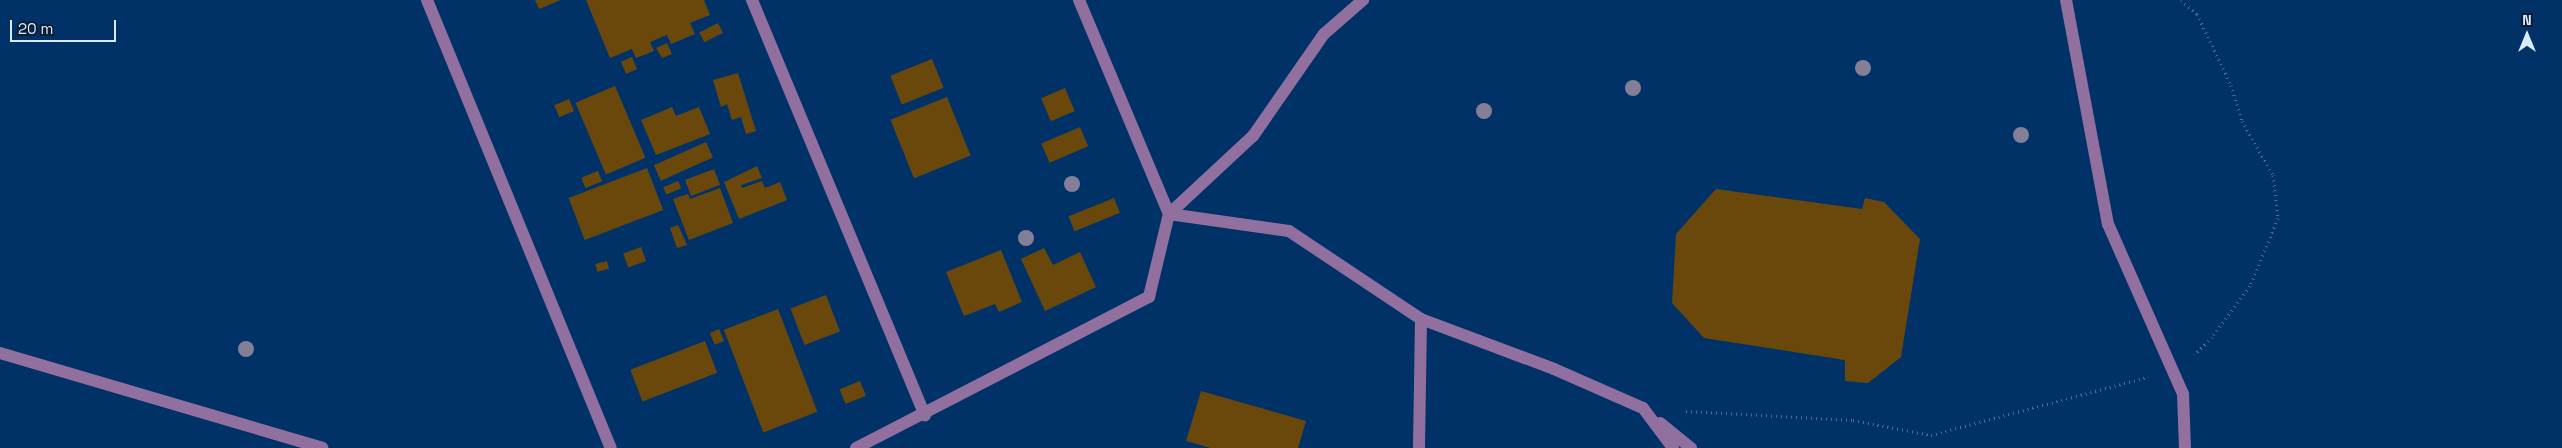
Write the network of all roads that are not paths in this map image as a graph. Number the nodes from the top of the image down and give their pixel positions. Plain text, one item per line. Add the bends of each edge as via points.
1 (427, 0) edge
2 (752, 0) edge
3 (1079, 0) edge
4 (1363, 0) edge
5 (2066, 0) edge
6 (1169, 214) junction
7 (1421, 319) junction
8 (0, 353) edge
9 (1643, 408) junction
10 (925, 416) junction
11 (322, 448) edge
12 (611, 448) edge
13 (856, 448) edge
14 (1419, 448) edge
15 (1673, 448) edge
16 (1691, 448) edge
17 (2185, 448) edge

1 - 12 street
2 - 10 street
3 - 6 street
4 - 6 street via 1324,34 1253,136
5 - 17 street via 2108,224 2183,394
6 - 7 street via 1289,231
6 - 10 street via 1149,298
7 - 9 street via 1554,369
7 - 14 street
8 - 11 street
9 - 15 street
9 - 16 street
10 - 13 street

